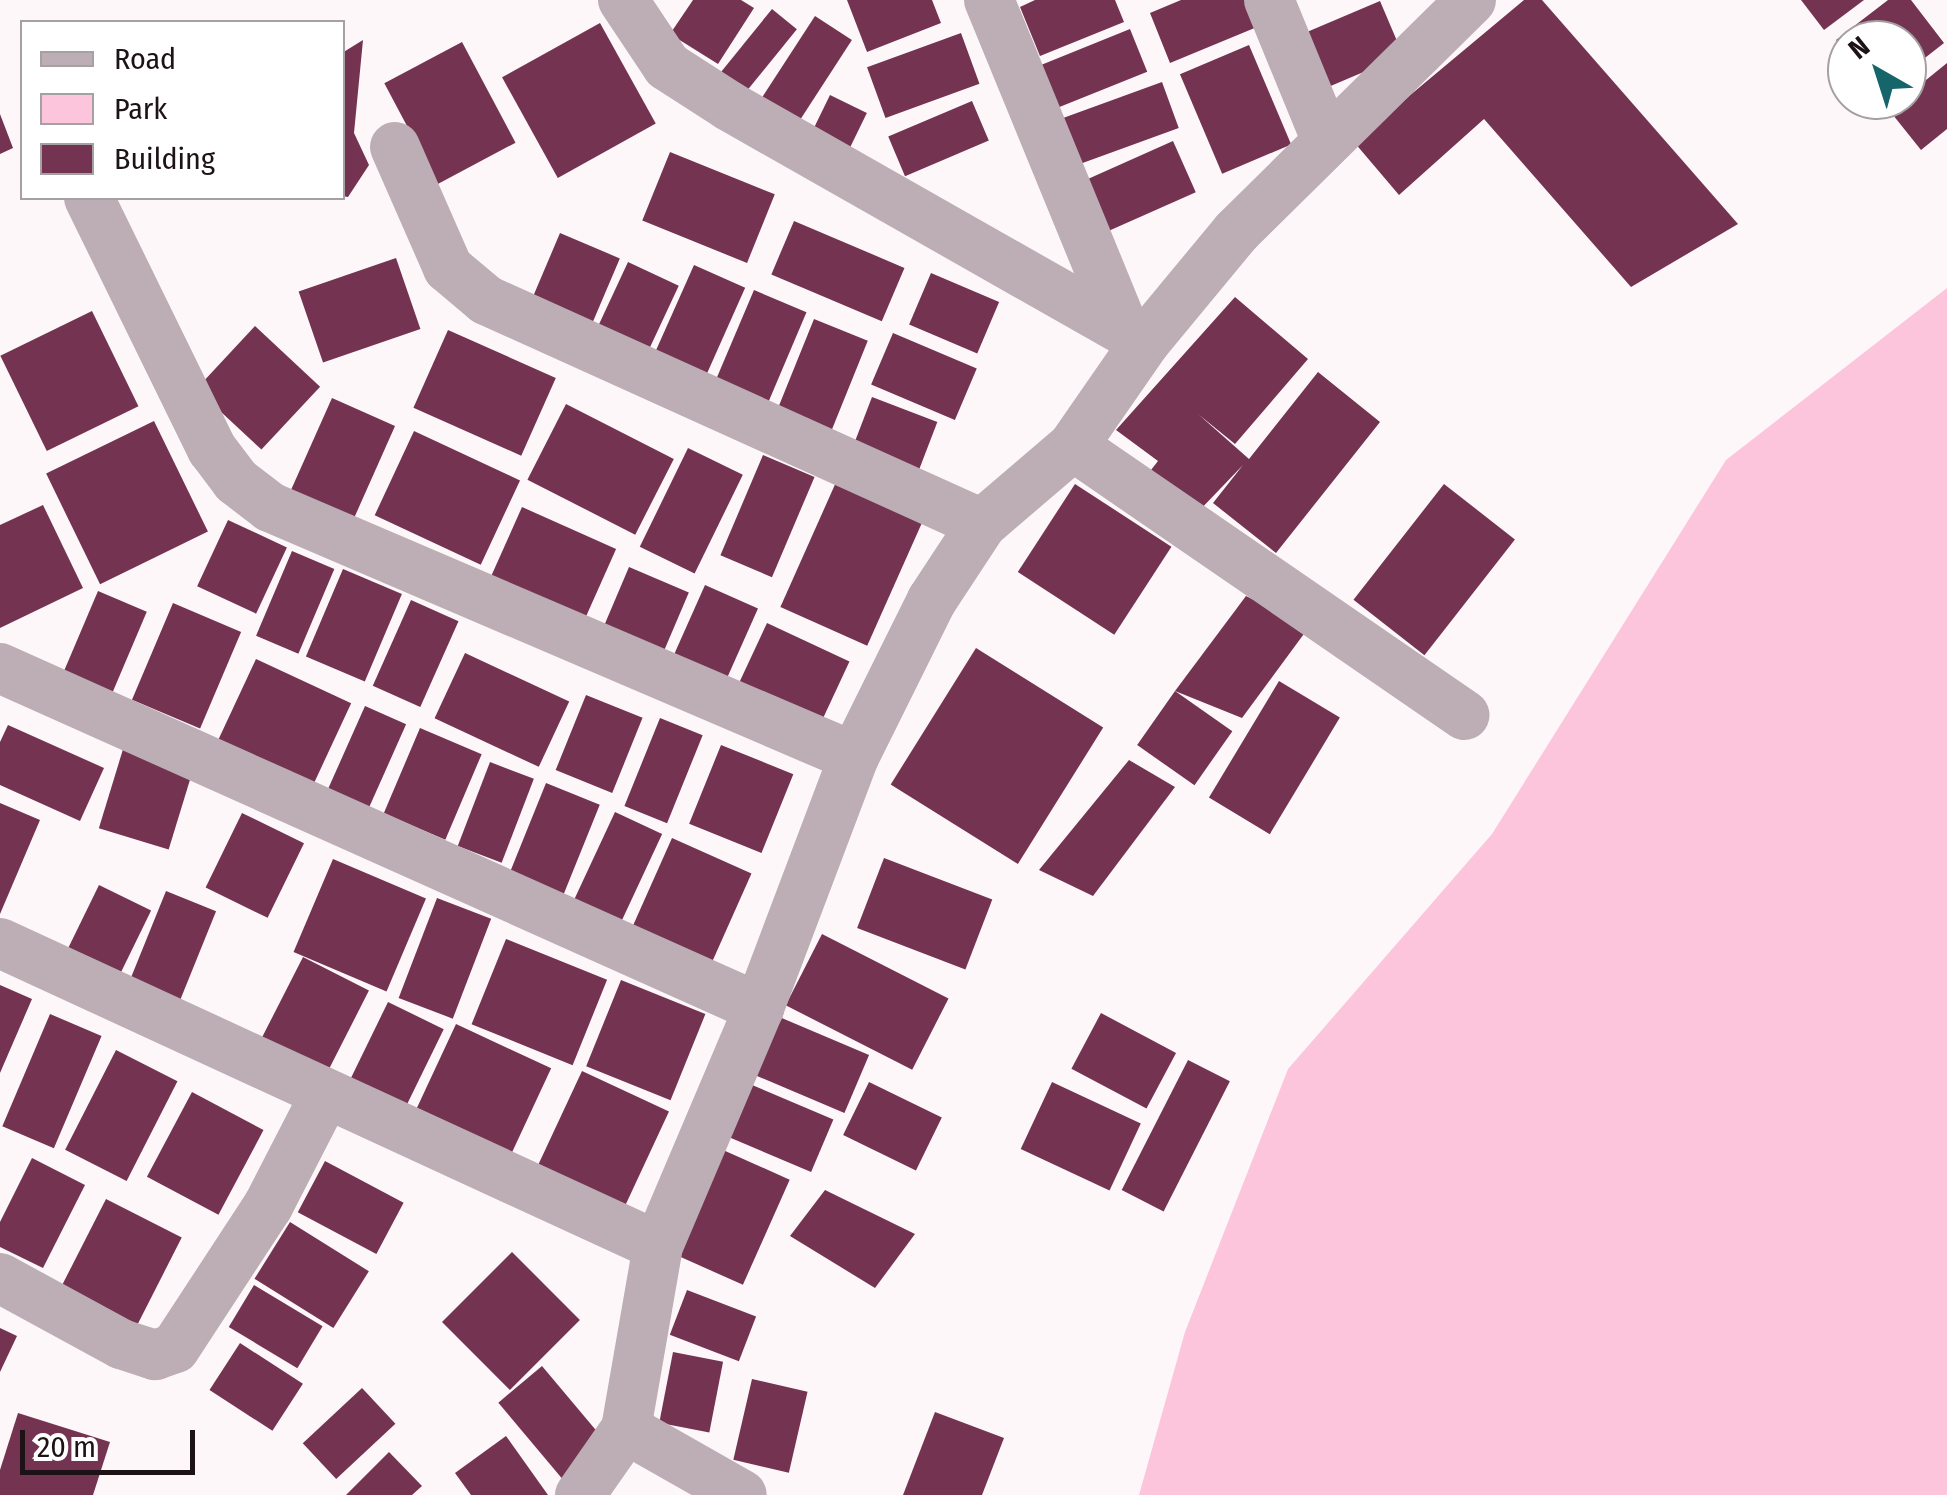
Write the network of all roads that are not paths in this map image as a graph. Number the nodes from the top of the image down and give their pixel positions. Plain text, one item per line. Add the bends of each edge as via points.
1 (623, 0) edge
2 (989, 0) edge
3 (1269, 0) edge
4 (1472, 0) edge
5 (1326, 139) junction
6 (395, 148) dead end
7 (89, 200) edge
8 (1134, 335) junction
9 (1073, 446) junction
10 (982, 524) junction
11 (0, 668) edge
12 (1464, 715) dead end
13 (854, 756) junction
14 (0, 943) edge
15 (760, 1008) junction
16 (325, 1095) junction
17 (658, 1246) junction
18 (0, 1278) edge
19 (626, 1429) junction
20 (580, 1495) edge
21 (742, 1495) edge

1 - 8 street via 667,66
2 - 8 street
3 - 5 street
4 - 5 street
5 - 8 street
6 - 10 street via 448,268 486,300
7 - 13 street via 212,449 270,507
8 - 9 street
9 - 10 street
9 - 12 street
10 - 13 street via 932,600
11 - 15 street
13 - 15 street
14 - 16 street
15 - 17 street
16 - 17 street
16 - 18 street via 268,1206 176,1348 155,1355 121,1344
17 - 19 street
19 - 20 street
19 - 21 street

